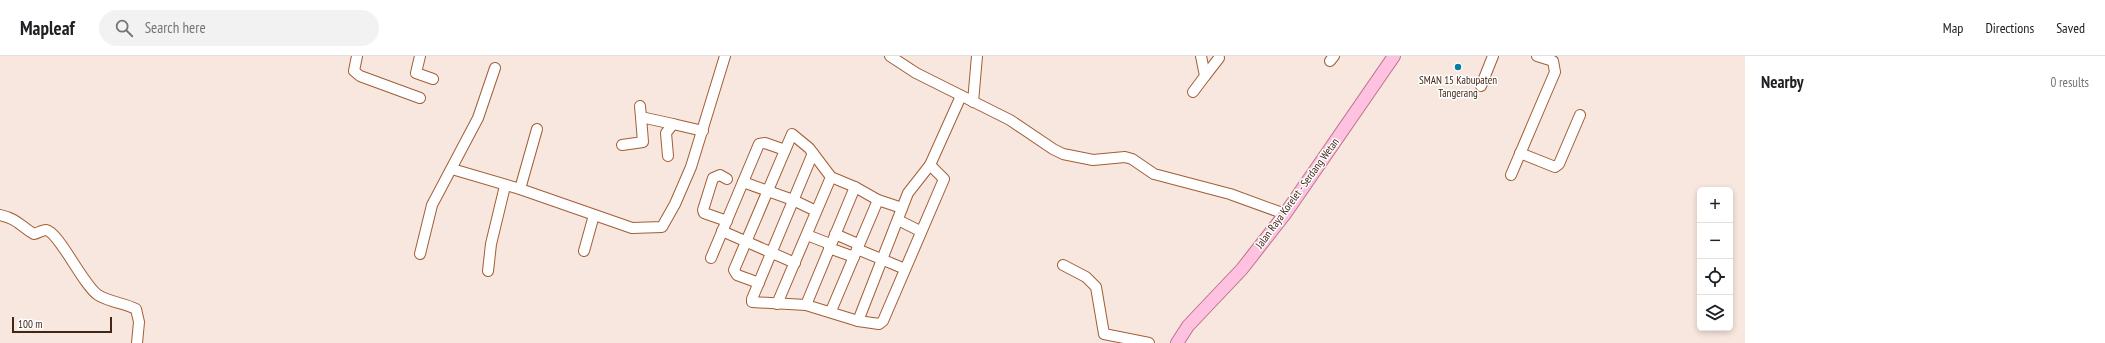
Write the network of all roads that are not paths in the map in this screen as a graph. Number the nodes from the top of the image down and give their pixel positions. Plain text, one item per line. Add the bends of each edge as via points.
1 (357, 56) edge
2 (420, 56) edge
3 (725, 56) edge
4 (890, 56) edge
5 (977, 56) edge
6 (1201, 56) edge
7 (1208, 56) edge
8 (1394, 56) edge
9 (1493, 56) edge
10 (1540, 56) edge
11 (495, 68) dead end
12 (1205, 76) junction
13 (433, 79) dead end
14 (1481, 86) dead end
15 (1193, 92) dead end
16 (420, 98) dead end
17 (959, 100) junction
18 (973, 102) junction
19 (640, 106) dead end
20 (1580, 115) dead end
21 (641, 117) junction
22 (673, 124) junction
23 (537, 130) dead end
24 (703, 131) junction
25 (622, 145) dead end
26 (784, 150) junction
27 (813, 153) junction
28 (1520, 153) junction
29 (668, 156) dead end
30 (931, 163) junction
31 (452, 169) junction
32 (1511, 175) dead end
33 (831, 177) junction
34 (727, 179) dead end
35 (742, 182) junction
36 (505, 186) junction
37 (855, 187) junction
38 (520, 189) junction
39 (768, 191) junction
40 (793, 200) junction
41 (878, 200) junction
42 (902, 208) junction
43 (816, 210) junction
44 (1285, 214) junction
45 (0, 215) edge
46 (594, 215) junction
47 (898, 220) junction
48 (727, 221) junction
49 (722, 231) junction
50 (920, 231) junction
51 (835, 234) junction
52 (807, 235) junction
53 (747, 243) junction
54 (829, 246) junction
55 (856, 250) junction
56 (584, 251) dead end
57 (420, 254) dead end
58 (772, 254) junction
59 (711, 258) dead end
60 (882, 259) junction
61 (794, 263) junction
62 (1063, 265) dead end
63 (906, 269) junction
64 (488, 271) dead end
65 (759, 283) junction
66 (777, 304) junction
67 (806, 305) junction
68 (831, 311) junction
69 (858, 320) junction
70 (137, 343) edge
71 (1149, 343) edge
72 (1177, 343) edge

1 - 16 street via 354,70 360,76
2 - 13 street via 416,73
3 - 24 street
4 - 17 street
5 - 18 street
6 - 12 street
7 - 12 street via 1222,58
8 - 44 main road, Jalan Raya Korelet - Serdang Wetan
9 - 14 street
10 - 28 street via 1552,61 1555,72
11 - 31 street via 478,118
12 - 15 street
17 - 18 street
17 - 30 street
18 - 44 street via 1010,120 1063,154 1093,160 1132,159 1159,176 1230,194
19 - 21 street
20 - 28 street via 1559,164 1555,167
21 - 22 street
21 - 25 street via 643,142
22 - 24 street
22 - 29 street via 666,133
23 - 38 street
24 - 46 street via 691,167 662,227 632,228
26 - 27 street via 790,136 794,134
26 - 35 street via 765,143 759,144
26 - 39 street
27 - 33 street
27 - 40 street
28 - 32 street
30 - 42 street via 912,187
30 - 50 street via 944,179
31 - 36 street
31 - 57 street via 432,205
33 - 37 street
33 - 43 street
34 - 48 street via 720,175 713,178 703,210 704,213
35 - 39 street
35 - 48 street
36 - 38 street
36 - 64 street via 491,244
37 - 41 street
37 - 51 street
38 - 46 street
39 - 40 street
39 - 53 street
40 - 43 street
40 - 58 street
41 - 42 street
41 - 55 street
42 - 47 street
43 - 52 street
44 - 72 main road, Jalan Raya Korelet - Serdang Wetan via 1242,269 1188,326
45 - 70 street via 22,224 34,234 48,231 64,249 90,289 99,296 136,309 139,322
46 - 56 street
47 - 50 street
47 - 60 street
48 - 49 street
49 - 53 street
49 - 59 street
50 - 63 street
51 - 54 street
51 - 55 street
52 - 54 street
52 - 61 street
53 - 58 street
53 - 65 street via 734,272
54 - 55 street
54 - 67 street
55 - 60 street
55 - 68 street
58 - 61 street
58 - 65 street
60 - 63 street
60 - 69 street
61 - 66 street
62 - 71 street via 1086,277 1096,287 1104,334
63 - 69 street via 882,323
65 - 66 street via 752,302
66 - 67 street
67 - 68 street
68 - 69 street

